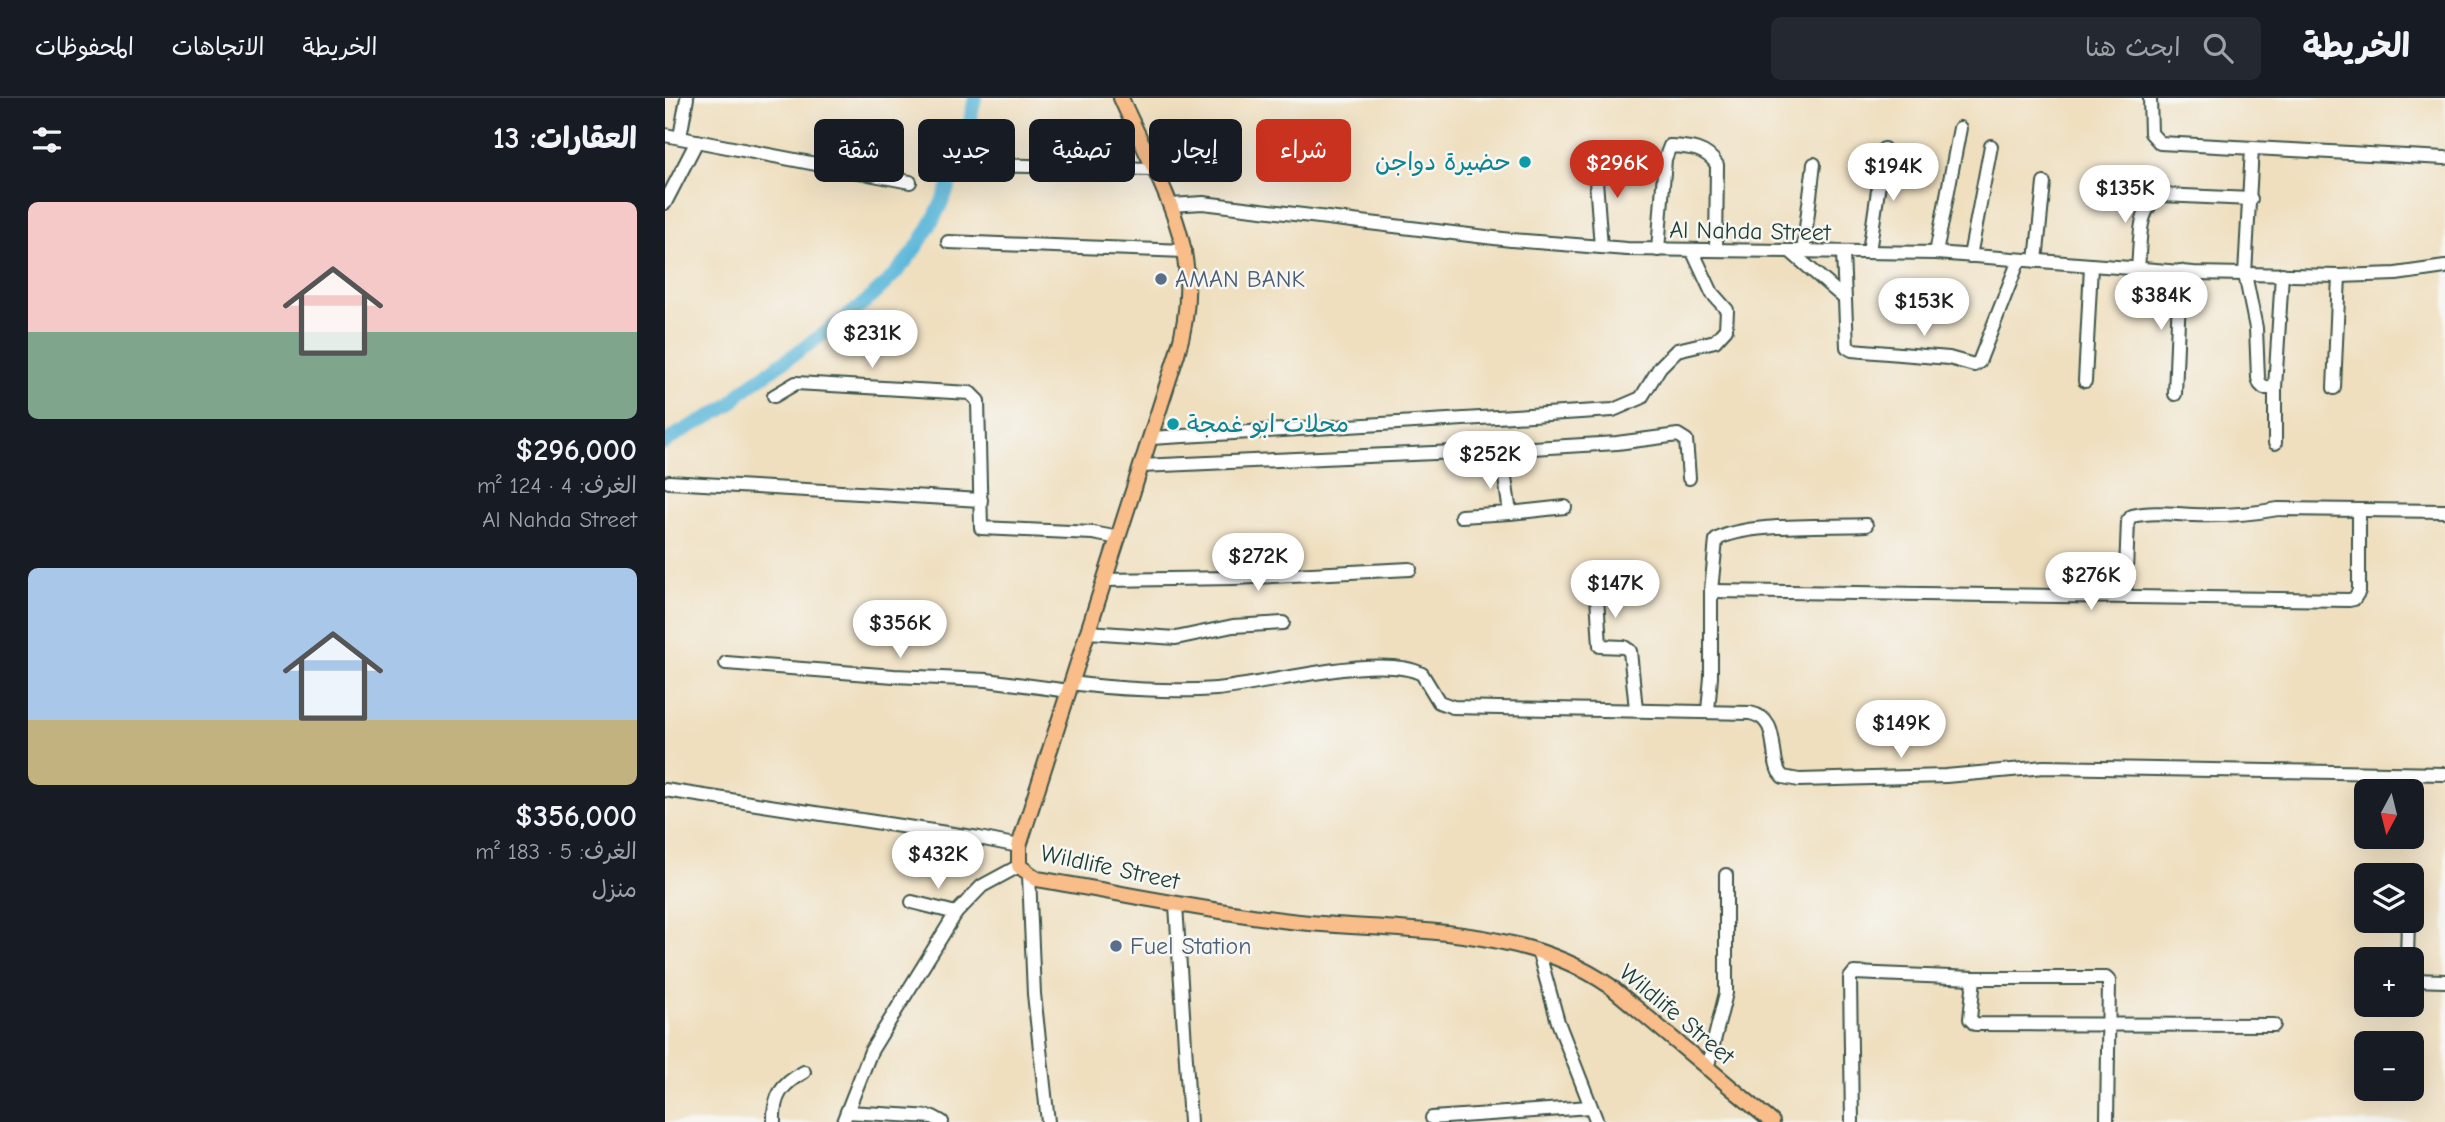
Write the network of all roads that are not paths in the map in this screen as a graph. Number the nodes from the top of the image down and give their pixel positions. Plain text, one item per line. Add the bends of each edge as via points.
1 (687, 98) edge
2 (1121, 98) edge
3 (2150, 98) edge
4 (1960, 128) dead end
5 (665, 135) edge
6 (680, 137) junction
7 (697, 141) junction
8 (1991, 146) dead end
9 (2252, 148) junction
10 (1884, 149) dead end
11 (1594, 154) dead end
12 (2445, 158) edge
13 (1149, 160) edge
14 (1814, 164) dead end
15 (1015, 166) edge
16 (1149, 169) edge
17 (910, 182) dead end
18 (1159, 182) edge
19 (2044, 183) dead end
20 (2251, 200) junction
21 (665, 203) edge
22 (1170, 205) junction
23 (948, 242) dead end
24 (1601, 247) junction
25 (1658, 250) junction
26 (1692, 250) junction
27 (1716, 250) junction
28 (1185, 251) junction
29 (1797, 252) junction
30 (1869, 252) junction
31 (1843, 253) junction
32 (1936, 253) junction
33 (1970, 256) junction
34 (2019, 260) junction
35 (2036, 261) junction
36 (2091, 266) junction
37 (2445, 267) edge
38 (2138, 268) junction
39 (2180, 271) junction
40 (2245, 274) junction
41 (2282, 274) junction
42 (2339, 275) junction
43 (1844, 298) junction
44 (2085, 381) dead end
45 (2275, 388) junction
46 (2335, 388) dead end
47 (2175, 394) dead end
48 (774, 397) dead end
49 (1150, 438) junction
50 (2275, 443) dead end
51 (1501, 450) junction
52 (1141, 466) junction
53 (1689, 478) dead end
54 (669, 482) dead end
55 (981, 500) junction
56 (1565, 507) dead end
57 (2445, 511) edge
58 (2359, 512) junction
59 (1510, 513) junction
60 (1461, 516) dead end
61 (1866, 525) dead end
62 (1119, 538) junction
63 (1410, 569) dead end
64 (1105, 580) junction
65 (1711, 592) junction
66 (1597, 596) dead end
67 (2125, 596) junction
68 (1283, 623) dead end
69 (1088, 632) junction
70 (726, 663) dead end
71 (1070, 687) junction
72 (1636, 709) junction
73 (1708, 712) junction
74 (2445, 774) edge
75 (665, 790) edge
76 (1019, 846) junction
77 (1024, 870) junction
78 (1726, 875) dead end
79 (912, 902) dead end
80 (1176, 905) junction
81 (956, 913) junction
82 (1538, 950) junction
83 (1974, 978) junction
84 (2424, 980) edge
85 (2445, 981) edge
86 (2110, 1025) junction
87 (2274, 1025) dead end
88 (1707, 1069) junction
89 (804, 1072) dead end
90 (1590, 1107) junction
91 (845, 1117) edge
92 (1432, 1118) dead end
93 (773, 1122) edge
94 (942, 1122) edge
95 (1048, 1122) edge
96 (1190, 1122) edge
97 (1597, 1122) edge
98 (1772, 1122) edge
99 (1852, 1122) edge
100 (2107, 1122) edge

1 - 6 street
2 - 13 main road, Wildlife Street
3 - 9 street via 2151,133 2156,141
4 - 32 street
5 - 6 street
6 - 7 street
7 - 17 street
7 - 21 street
8 - 33 street
9 - 12 street
9 - 20 street
10 - 30 street
11 - 24 street
14 - 29 street
15 - 16 street
18 - 22 main road, Wildlife Street
19 - 35 street
20 - 38 street via 2162,195 2154,199 2143,214
20 - 40 street
22 - 24 street, Al Nahda Street via 1203,203
22 - 28 main road, Wildlife Street
23 - 28 street
24 - 25 street, Al Nahda Street
25 - 26 street, Al Nahda Street
25 - 27 street via 1665,159 1671,146 1702,150 1717,165
26 - 27 street, Al Nahda Street
26 - 49 street via 1712,293 1727,310 1726,329 1721,339 1677,350 1641,398 1613,410
27 - 29 street, Al Nahda Street
28 - 49 main road, Wildlife Street via 1190,290 1186,320
29 - 31 street, Al Nahda Street
29 - 43 street
30 - 31 street, Al Nahda Street
30 - 32 street, Al Nahda Street
31 - 43 street
32 - 33 street, Al Nahda Street
33 - 34 street, Al Nahda Street
34 - 35 street, Al Nahda Street
34 - 43 street via 1977,365 1949,358 1852,350 1846,342
35 - 36 street, Al Nahda Street
36 - 38 street, Al Nahda Street
36 - 44 street
37 - 42 street, Al Nahda Street
38 - 39 street, Al Nahda Street
39 - 40 street, Al Nahda Street
39 - 47 street
40 - 41 street, Al Nahda Street
40 - 45 street via 2256,328 2258,378 2264,388
41 - 42 street, Al Nahda Street
41 - 45 street
42 - 46 street
45 - 50 street
48 - 55 street via 796,383 975,395
49 - 52 main road, Wildlife Street
51 - 52 street
51 - 53 street via 1678,435 1686,440
51 - 59 street
52 - 62 main road, Wildlife Street
54 - 55 street
55 - 62 street via 984,529
56 - 59 street
57 - 58 street
58 - 67 street via 2278,509 2132,516 2128,521
58 - 67 street via 2359,591 2354,599
59 - 60 street
61 - 65 street via 1766,529 1722,537 1714,545
62 - 64 main road, Wildlife Street
63 - 64 street
64 - 69 main road, Wildlife Street
65 - 67 street
65 - 73 street
66 - 72 street via 1599,646 1630,651
68 - 69 street via 1233,626 1176,638
69 - 71 main road, Wildlife Street
70 - 71 street
71 - 72 street via 1213,689 1340,670 1397,667 1422,674 1439,702 1454,707
71 - 76 main road, Wildlife Street
72 - 73 street
73 - 74 street via 1750,713 1765,719 1776,766 1790,780 1946,776 2044,767
75 - 76 street
76 - 77 main road, Wildlife Street
77 - 80 main road, Wildlife Street
77 - 81 street via 982,886
77 - 95 street
78 - 88 street via 1726,993
79 - 81 street
80 - 82 main road, Wildlife Street via 1494,940
80 - 96 street
81 - 91 street via 871,1051
82 - 88 main road, Wildlife Street via 1586,970 1610,986
82 - 90 street
83 - 86 street via 2102,976 2109,981
83 - 86 street via 1970,1019 1975,1024
83 - 99 street via 1851,976
84 - 85 street
86 - 87 street
86 - 100 street
88 - 98 main road, Wildlife Street
89 - 93 street via 779,1092
90 - 92 street
90 - 97 street
91 - 94 street via 933,1117

